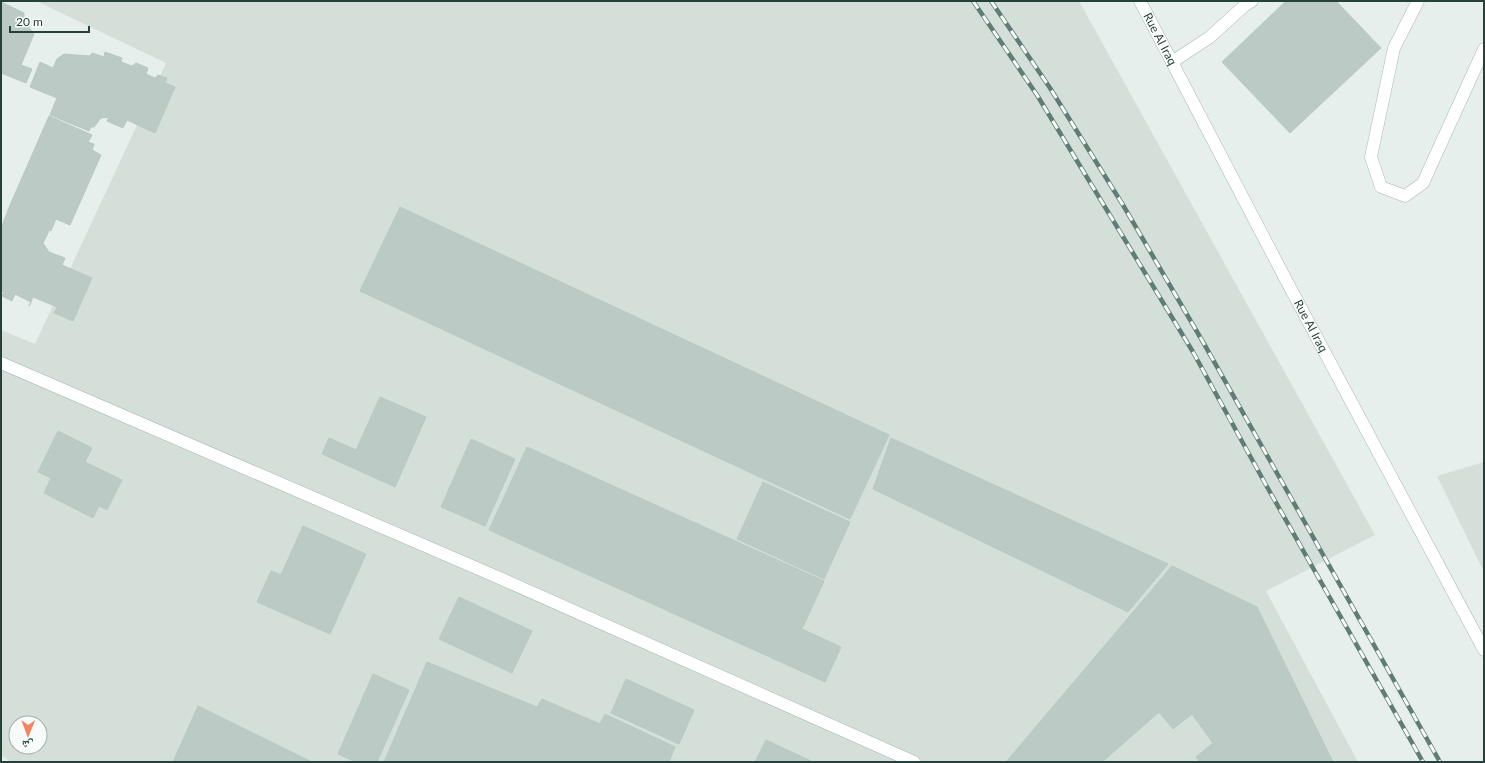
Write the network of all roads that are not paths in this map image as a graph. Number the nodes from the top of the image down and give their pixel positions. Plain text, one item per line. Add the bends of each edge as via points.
1 (1140, 1) edge
2 (1252, 1) edge
3 (1418, 1) edge
4 (1484, 49) edge
5 (1172, 62) junction
6 (1, 363) edge
7 (1484, 650) edge
8 (914, 762) edge

1 - 5 street, Rue Al Iraq
2 - 5 street via 1210,37
3 - 4 street via 1394,48 1371,157 1381,187 1405,196 1422,183
5 - 7 street, Rue Al Iraq
6 - 8 street via 488,573

